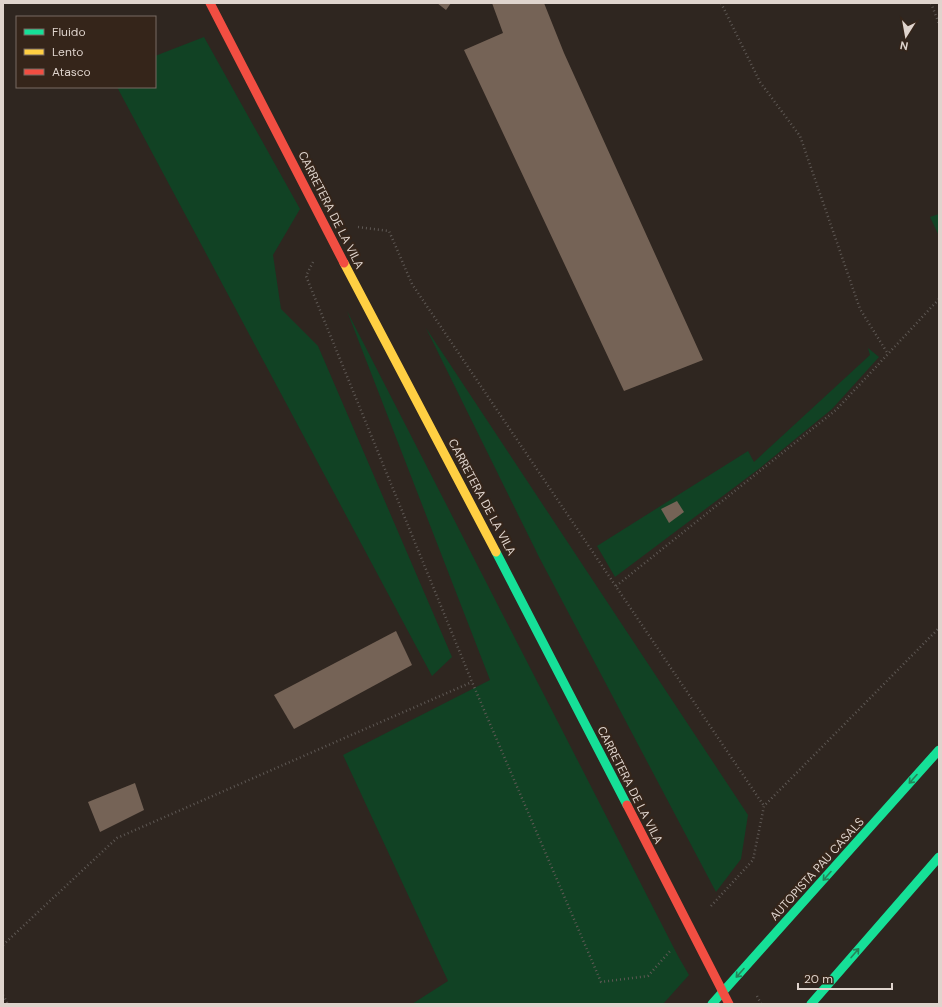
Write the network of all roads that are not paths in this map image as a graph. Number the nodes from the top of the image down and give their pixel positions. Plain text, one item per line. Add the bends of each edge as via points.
1 (210, 3) edge
2 (939, 750) edge
3 (939, 857) edge
4 (712, 1004) edge
5 (729, 1004) edge
6 (811, 1004) edge

1 - 5 main road, CARRETERA DE LA VILA
2 -> 4 main road, AUTOPISTA PAU CASALS
6 -> 3 main road

